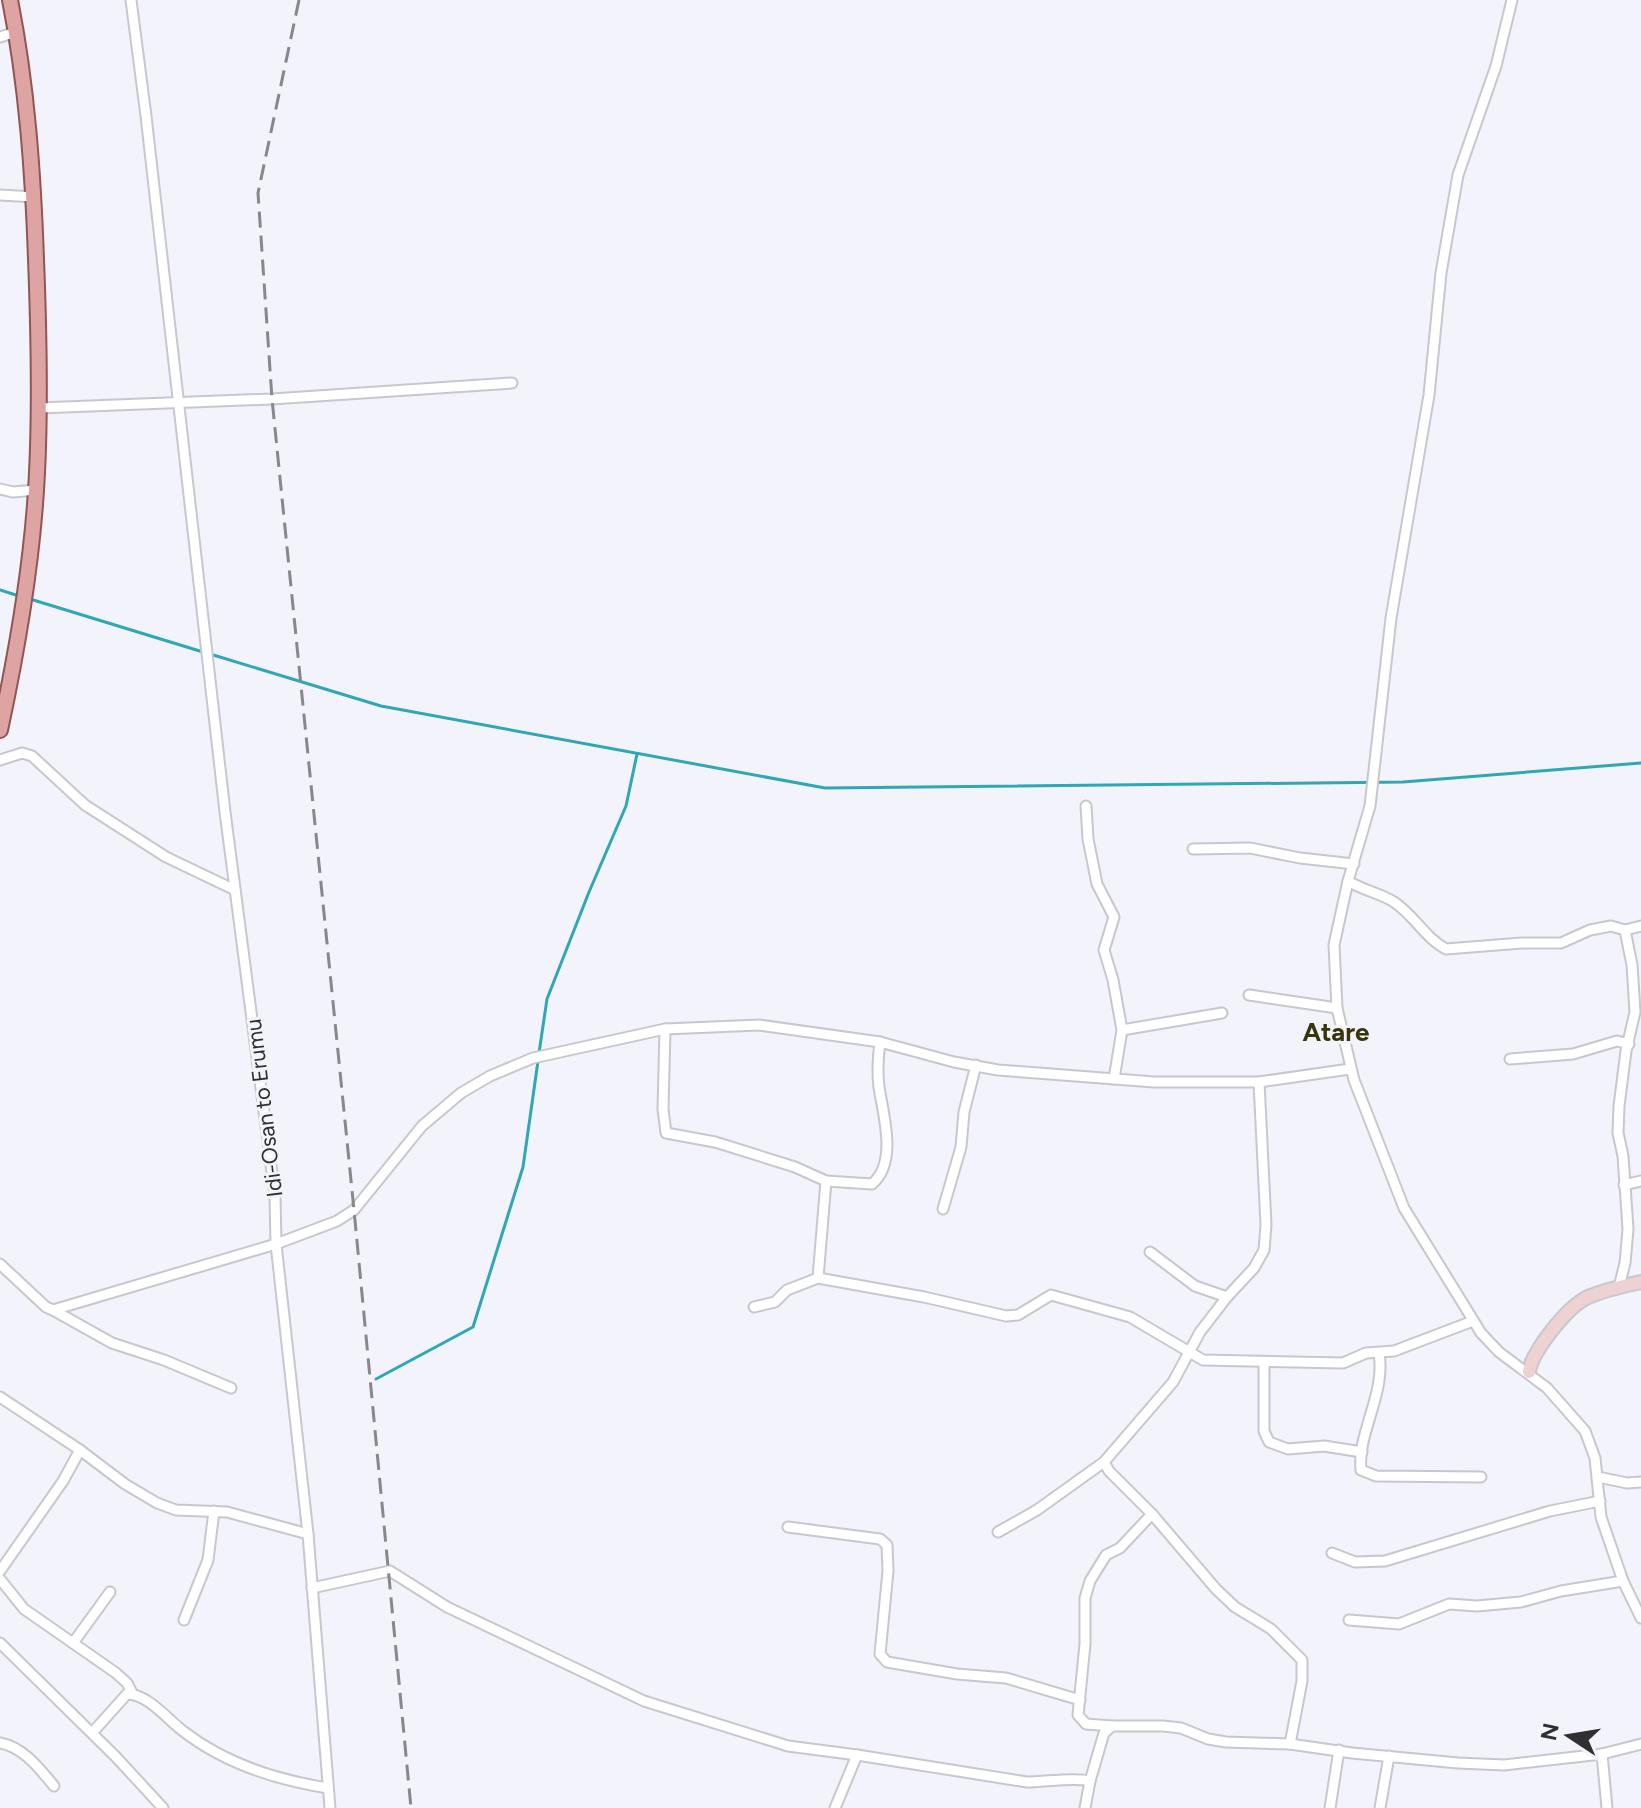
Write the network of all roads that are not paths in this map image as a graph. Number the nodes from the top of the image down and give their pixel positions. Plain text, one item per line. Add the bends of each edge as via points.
1 (10, 0) edge
2 (131, 0) edge
3 (1512, 0) edge
4 (16, 32) junction
5 (0, 37) edge
6 (0, 195) edge
7 (35, 197) junction
8 (512, 383) dead end
9 (179, 406) junction
10 (39, 408) junction
11 (0, 489) edge
12 (36, 490) junction
13 (0, 730) edge
14 (0, 760) edge
15 (1086, 806) dead end
16 (1193, 849) dead end
17 (1354, 864) junction
18 (1348, 881) junction
19 (235, 890) junction
20 (1641, 926) edge
21 (1625, 930) junction
22 (1249, 995) dead end
23 (1337, 1008) junction
24 (1222, 1013) dead end
25 (665, 1029) junction
26 (1122, 1030) junction
27 (1629, 1041) junction
28 (1641, 1041) edge
29 (880, 1042) junction
30 (1510, 1059) dead end
31 (976, 1065) junction
32 (1350, 1069) junction
33 (1114, 1079) junction
34 (1259, 1082) junction
35 (826, 1181) junction
36 (1641, 1181) edge
37 (1624, 1185) junction
38 (943, 1209) dead end
39 (276, 1244) junction
40 (1150, 1252) dead end
41 (0, 1264) edge
42 (818, 1278) junction
43 (1641, 1282) edge
44 (1619, 1287) junction
45 (1227, 1297) junction
46 (754, 1307) dead end
47 (53, 1310) junction
48 (1473, 1321) junction
49 (1189, 1352) junction
50 (1379, 1353) junction
51 (1264, 1362) junction
52 (1529, 1372) junction
53 (231, 1388) dead end
54 (0, 1397) edge
55 (80, 1450) junction
56 (1362, 1452) junction
57 (1104, 1462) junction
58 (1481, 1477) dead end
59 (1598, 1477) junction
60 (1641, 1482) edge
61 (1600, 1501) junction
62 (214, 1511) junction
63 (1152, 1514) junction
64 (788, 1527) dead end
65 (998, 1532) dead end
66 (308, 1534) junction
67 (1332, 1553) dead end
68 (0, 1571) edge
69 (0, 1579) edge
70 (1623, 1581) junction
71 (312, 1588) junction
72 (110, 1592) dead end
73 (1641, 1618) edge
74 (184, 1620) dead end
75 (1349, 1620) dead end
76 (0, 1643) edge
77 (73, 1643) junction
78 (132, 1693) junction
79 (1080, 1700) junction
80 (1112, 1726) junction
81 (92, 1733) junction
82 (0, 1743) edge
83 (1290, 1744) junction
84 (1641, 1744) edge
85 (1339, 1750) junction
86 (1602, 1754) junction
87 (857, 1755) junction
88 (1389, 1756) junction
89 (1090, 1781) junction
90 (54, 1786) dead end
91 (328, 1788) junction
92 (163, 1808) edge
93 (330, 1808) edge
94 (835, 1808) edge
95 (1085, 1808) edge
96 (1330, 1808) edge
97 (1380, 1808) edge
98 (1607, 1808) edge

1 - 4 main road
2 - 9 street, Idi-Osan to Erumu
3 - 17 street via 1456,189 1429,395 1391,618 1369,810
4 - 5 street
4 - 7 main road
6 - 7 street
7 - 10 main road
8 - 9 street
9 - 10 street
9 - 19 street, Idi-Osan to Erumu
10 - 12 main road
11 - 12 street
12 - 13 main road via 21,621
14 - 19 street via 22,753 32,756 85,805 166,857
15 - 26 street via 1097,884 1114,917 1104,950
16 - 17 street via 1250,848
17 - 18 street
18 - 21 street via 1395,903 1446,949 1561,943 1590,930
18 - 23 street via 1334,945
19 - 39 street, Idi-Osan to Erumu via 265,1109
20 - 21 street
21 - 27 street via 1635,988
22 - 23 street
23 - 32 street
24 - 26 street
25 - 29 street via 759,1025
25 - 35 street via 666,1133 715,1142
25 - 39 street via 533,1058 490,1076 422,1126 354,1210
26 - 33 street
27 - 28 street
27 - 30 street via 1573,1054
27 - 37 street via 1618,1133
29 - 31 street
29 - 35 street via 879,1086 886,1118 879,1178 872,1184
31 - 33 street
31 - 38 street
32 - 34 street
32 - 48 street via 1404,1208
33 - 34 street
34 - 45 street via 1264,1250
35 - 42 street
36 - 37 street
37 - 44 street via 1628,1229
39 - 47 street
39 - 66 street, Idi-Osan to Erumu
40 - 45 street via 1195,1286
41 - 47 street
42 - 46 street via 787,1290 775,1302
42 - 49 street via 1006,1316 1018,1315 1051,1295 1130,1317
43 - 44 street
44 - 52 street via 1572,1309 1542,1345
45 - 49 street
47 - 53 street via 112,1343
48 - 50 street
48 - 52 street via 1499,1352
49 - 51 street via 1203,1360
49 - 57 street via 1173,1382
50 - 51 street via 1343,1363
50 - 56 street via 1381,1368
51 - 56 street via 1264,1431 1269,1442 1288,1449 1324,1446
52 - 59 street via 1585,1431
54 - 55 street
55 - 62 street via 157,1503 176,1510
55 - 68 street
56 - 58 street via 1361,1470 1366,1474
57 - 63 street
57 - 65 street
59 - 60 street
59 - 61 street
61 - 67 street via 1385,1561 1355,1562
61 - 70 street
62 - 66 street
62 - 74 street via 208,1560
63 - 79 street via 1120,1548 1106,1555 1090,1581
63 - 83 street via 1235,1607 1271,1629 1302,1660
64 - 79 street via 880,1539 887,1545 880,1654 887,1662 1006,1678
66 - 71 street, Idi-Osan to Erumu
69 - 77 street via 24,1609
70 - 73 street
70 - 75 street via 1521,1602 1449,1604 1399,1624
71 - 87 street via 390,1571 447,1607 644,1701 788,1746
71 - 91 street, Idi-Osan to Erumu
72 - 77 street
76 - 81 street
77 - 78 street via 116,1673
78 - 81 street via 120,1699
78 - 91 street via 214,1752 260,1771
79 - 80 street via 1082,1722
80 - 83 street via 1163,1726 1226,1742
80 - 89 street via 1104,1733
81 - 92 street
82 - 90 street via 34,1763
83 - 85 street
84 - 86 street
85 - 88 street
85 - 96 street
86 - 88 street via 1504,1765
86 - 98 street
87 - 89 street via 1027,1782
87 - 94 street
88 - 97 street
89 - 95 street
91 - 93 street, Idi-Osan to Erumu

